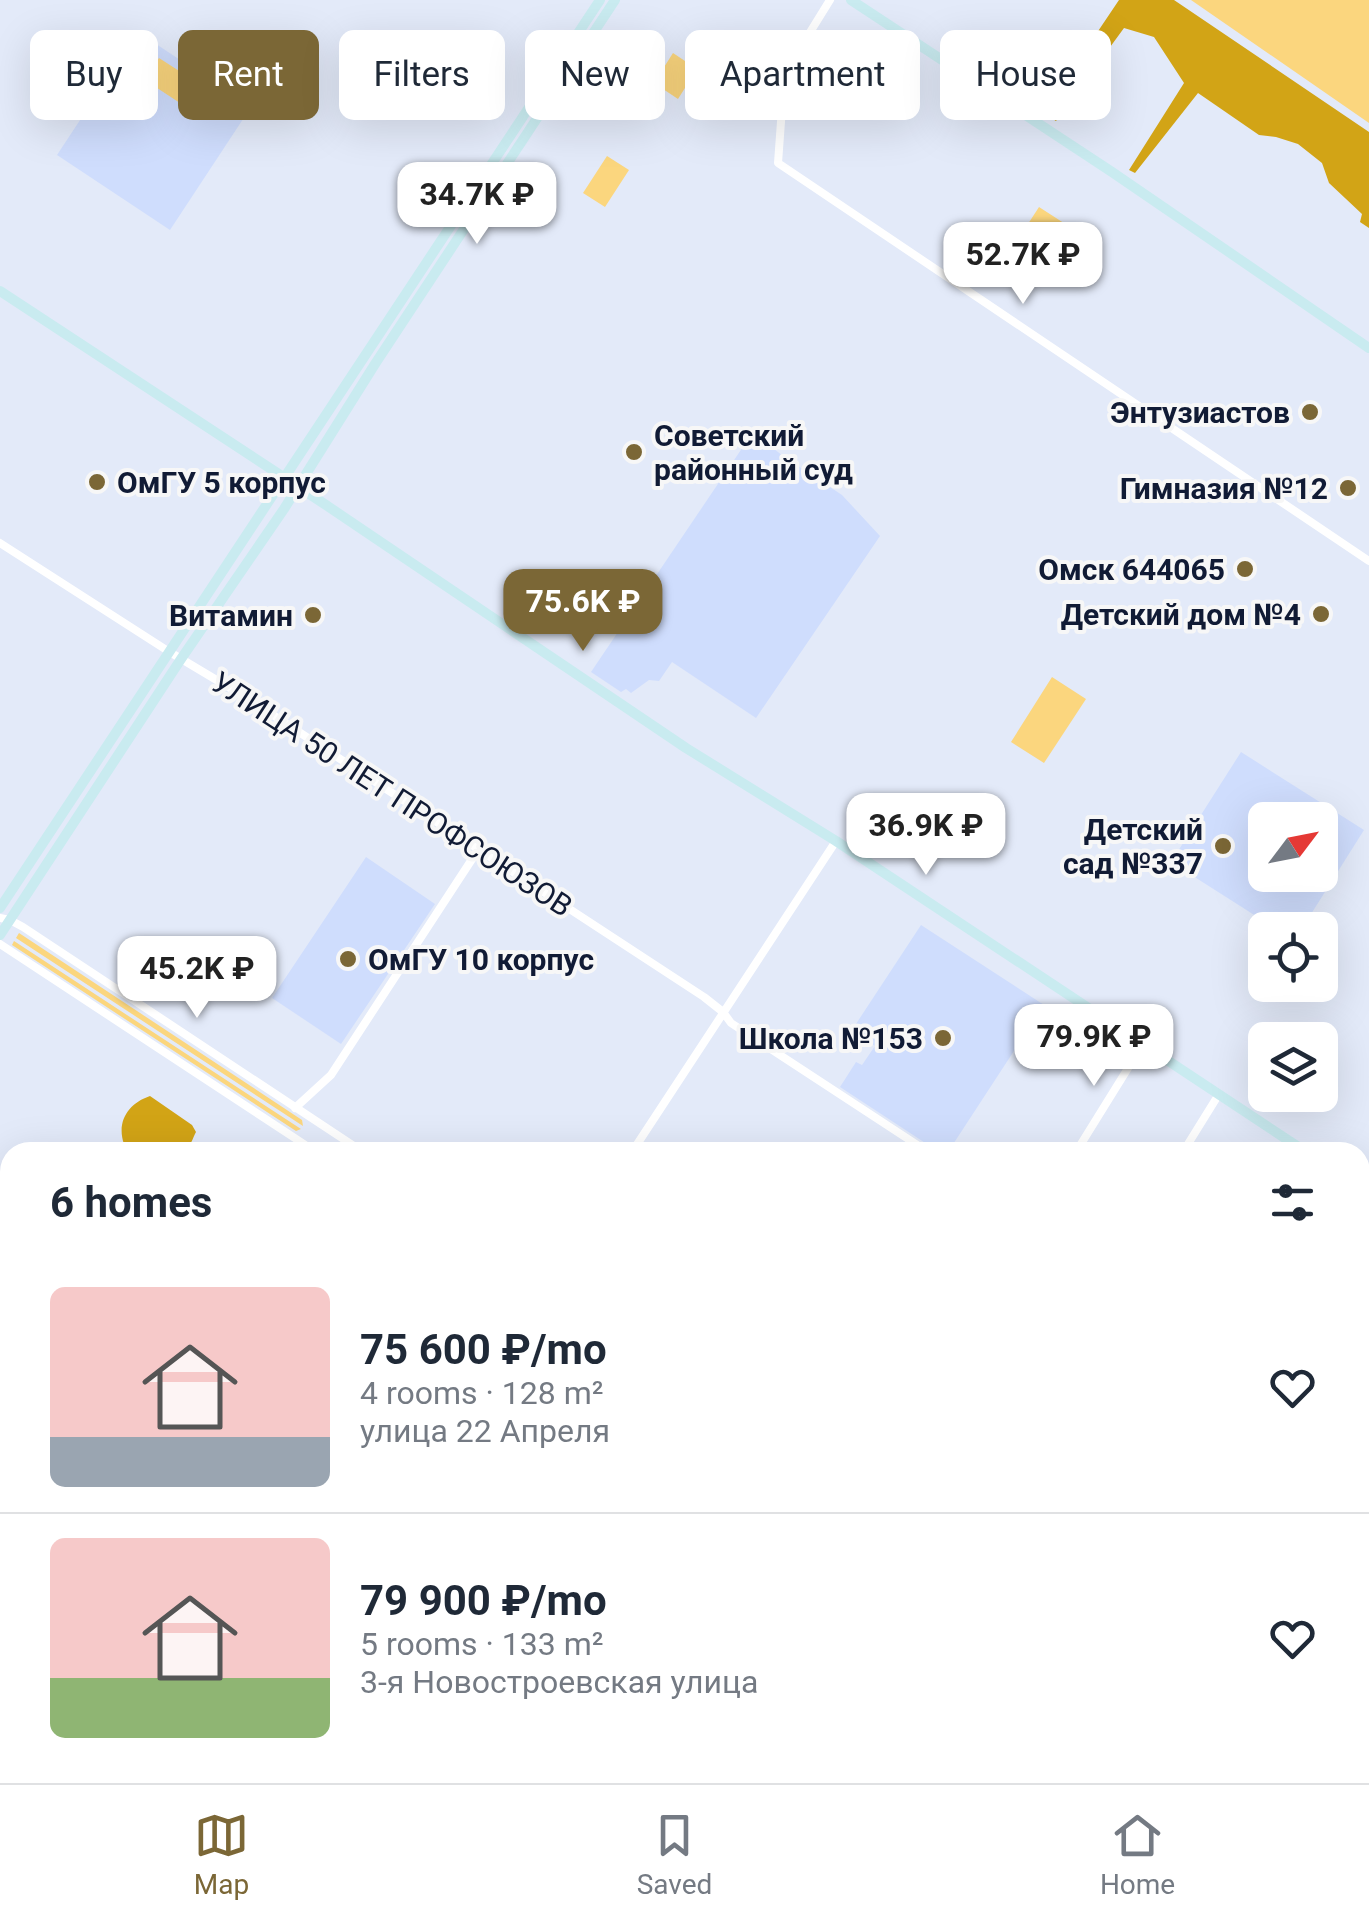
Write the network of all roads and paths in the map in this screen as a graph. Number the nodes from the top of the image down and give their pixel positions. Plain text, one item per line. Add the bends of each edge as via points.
1 (600, 0) edge
2 (615, 0) edge
3 (830, 0) edge
4 (851, 0) edge
5 (0, 291) edge
6 (1369, 348) edge
7 (292, 466) junction
8 (268, 467) junction
9 (307, 473) junction
10 (284, 478) junction
11 (298, 487) junction
12 (275, 494) junction
13 (313, 496) junction
14 (287, 503) junction
15 (0, 543) edge
16 (1369, 561) edge
17 (168, 651) junction
18 (181, 658) junction
19 (836, 842) junction
20 (478, 850) junction
21 (0, 908) edge
22 (5, 919) edge
23 (0, 935) edge
24 (0, 944) edge
25 (723, 1012) junction
26 (1142, 1044) junction
27 (1219, 1094) junction
28 (295, 1108) junction
29 (301, 1142) edge
30 (348, 1142) edge
31 (638, 1142) edge
32 (913, 1142) edge
33 (1082, 1142) edge
34 (1189, 1142) edge
35 (1291, 1142) edge

1 - 7 main road
2 - 9 main road
3 - 16 street via 798,50 784,94 778,163
4 - 6 main road
5 - 8 main road
7 - 8 main road
7 - 10 main road
8 - 10 main road
8 - 12 main road
9 - 11 main road
9 - 13 main road
10 - 11 main road
10 - 12 main road
11 - 13 main road
11 - 14 main road
12 - 17 main road
13 - 14 main road
13 - 19 main road
14 - 18 main road
15 - 17 street, УЛИЦА 50 ЛЕТ ПРОФСОЮЗОВ
17 - 18 street, УЛИЦА 50 ЛЕТ ПРОФСОЮЗОВ
17 - 21 main road
18 - 20 street, УЛИЦА 50 ЛЕТ ПРОФСОЮЗОВ
18 - 22 main road
19 - 25 street
19 - 26 main road
20 - 25 street, УЛИЦА 50 ЛЕТ ПРОФСОЮЗОВ
20 - 28 street via 330,1074
22 - 23 main road
22 - 28 street
24 - 29 street
25 - 31 street
25 - 32 street, УЛИЦА 50 ЛЕТ ПРОФСОЮЗОВ
26 - 27 main road
26 - 33 street
27 - 34 street
27 - 35 main road
28 - 30 street

